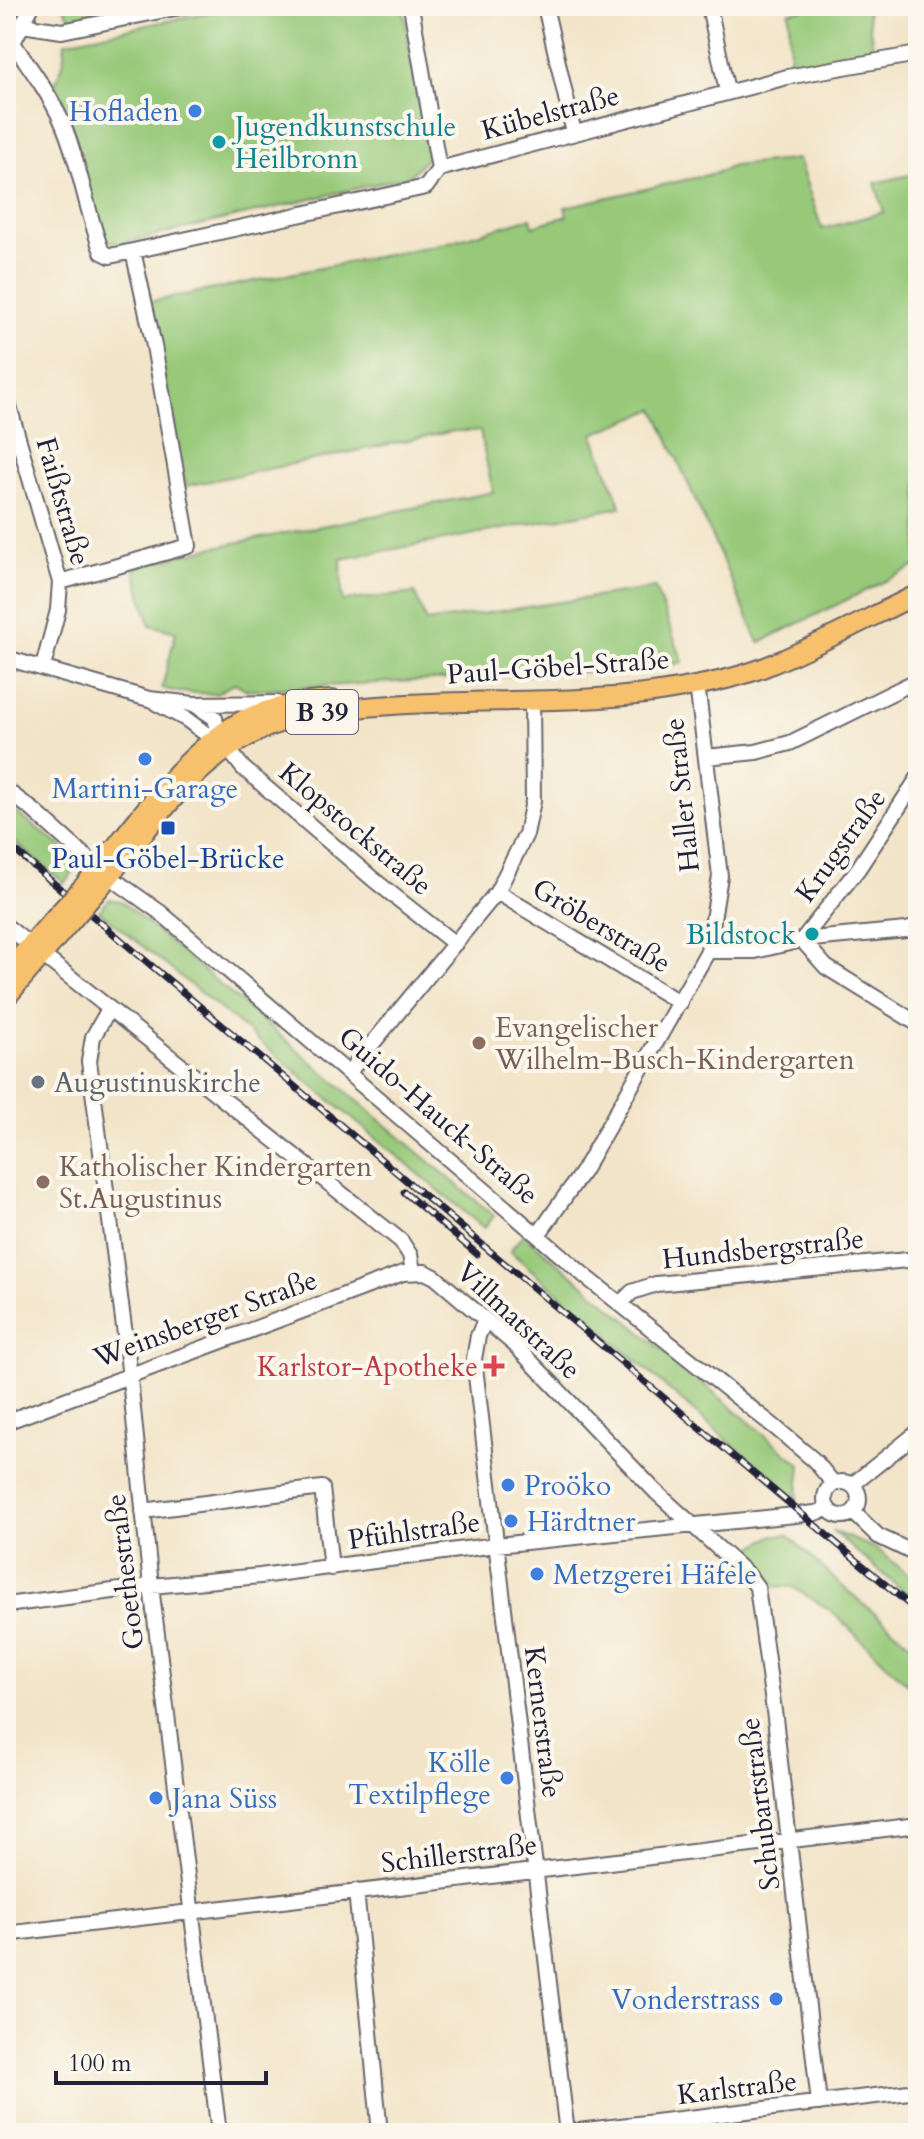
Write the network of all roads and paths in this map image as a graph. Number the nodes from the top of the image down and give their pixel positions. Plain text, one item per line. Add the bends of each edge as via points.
1 (32, 6) edge
2 (185, 6) edge
3 (411, 6) edge
4 (545, 6) edge
5 (709, 6) edge
6 (22, 25) junction
7 (10, 49) edge
8 (918, 54) edge
9 (727, 91) junction
10 (574, 133) junction
11 (439, 169) junction
12 (133, 251) junction
13 (6, 396) edge
14 (60, 582) junction
15 (918, 594) edge
16 (6, 658) edge
17 (43, 667) junction
18 (918, 680) edge
19 (697, 684) junction
20 (149, 699) junction
21 (532, 700) junction
22 (314, 701) junction
23 (423, 702) junction
24 (194, 704) junction
25 (223, 742) junction
26 (706, 757) junction
27 (918, 778) edge
28 (6, 790) edge
29 (104, 873) junction
30 (497, 892) junction
31 (6, 926) edge
32 (918, 927) edge
33 (802, 940) junction
34 (455, 944) junction
35 (35, 950) junction
36 (708, 951) junction
37 (6, 973) edge
38 (6, 998) edge
39 (680, 1003) junction
40 (109, 1009) junction
41 (918, 1024) edge
42 (349, 1072) junction
43 (538, 1235) junction
44 (918, 1259) edge
45 (413, 1271) junction
46 (620, 1304) junction
47 (485, 1320) junction
48 (130, 1373) junction
49 (9, 1420) edge
50 (918, 1432) edge
51 (834, 1484) junction
52 (852, 1485) junction
53 (828, 1509) junction
54 (143, 1511) junction
55 (853, 1512) junction
56 (692, 1527) junction
57 (496, 1545) junction
58 (918, 1555) edge
59 (331, 1568) junction
60 (151, 1586) junction
61 (6, 1605) edge
62 (918, 1825) edge
63 (790, 1841) junction
64 (537, 1871) junction
65 (356, 1891) junction
66 (192, 1911) junction
67 (6, 1934) edge
68 (918, 2091) edge
69 (819, 2103) junction
70 (219, 2133) edge
71 (380, 2133) edge
72 (565, 2133) edge

1 - 6 street
2 - 6 street via 62,31
3 - 11 street
4 - 10 street
5 - 9 street
6 - 7 street
7 - 12 street, Kübelstraße via 48,93 63,125 102,252 110,256
8 - 9 street, Kübelstraße
9 - 10 street, Kübelstraße
10 - 11 street, Kübelstraße
11 - 12 street, Kübelstraße via 426,187
12 - 14 street via 189,546
13 - 14 street, Faißtstraße
14 - 17 street, Faißtstraße
15 - 19 main road, Haller Straße / B 39 via 763,668
16 - 17 street
17 - 20 street
18 - 26 street via 790,743
19 - 21 main road, Paul-Göbel-Straße / B 39
19 - 26 street, Haller Straße
20 - 24 street
20 - 25 street
21 - 23 main road, Paul-Göbel-Straße / B 39
21 - 30 street via 533,801 526,834
22 - 23 main road, Paul-Göbel-Straße / B 39
22 - 24 street
22 - 25 main road, Paul-Göbel-Straße / B 39 via 245,719
23 - 25 main road, Paul-Göbel-Straße / B 39 via 316,713
24 - 25 street via 215,718
25 - 29 main road, Paul-Göbel-Straße / B 39
25 - 34 street, Klopstockstraße via 243,768
26 - 36 street, Haller Straße via 720,876
27 - 33 street, Krugstraße via 858,869
28 - 29 street, Guido-Hauck-Straße
29 - 35 main road, Paul-Göbel-Straße / B 39, bridge
29 - 42 street, Guido-Hauck-Straße via 161,913
30 - 34 street
30 - 39 street, Gröberstraße
31 - 35 street, Villmatstraße
32 - 33 street
33 - 36 street via 755,951
33 - 41 street via 826,967
34 - 42 street
35 - 37 main road, B 39
35 - 38 main road, B 39
35 - 40 street, Villmatstraße
36 - 39 street, Haller Straße
39 - 43 street, Haller Straße via 583,1171
40 - 45 street, Villmatstraße via 401,1241
40 - 48 street, Goethestraße via 93,1037 89,1061
42 - 43 street, Guido-Hauck-Straße
43 - 46 street, Guido-Hauck-Straße
44 - 46 street, Hundsbergstraße via 656,1284 632,1292
45 - 47 street, Villmatstraße via 435,1277
45 - 48 street, Weinsberger Straße
46 - 51 street, Guido-Hauck-Straße via 786,1436
47 - 56 street, Villmatstraße
47 - 57 street, Kernerstraße via 474,1359
48 - 49 street, Weinsberger Straße
48 - 54 street, Goethestraße
50 - 52 street
51 - 52 street
51 - 53 street via 825,1498
52 - 55 street via 859,1499
53 - 55 street via 836,1515
53 - 56 street, Pfühlstraße
54 - 59 street via 322,1488
54 - 60 street, Goethestraße
55 - 58 street via 878,1536
56 - 57 street, Pfühlstraße
56 - 63 street, Schubartstraße via 749,1576 759,1592
57 - 59 street, Pfühlstraße
57 - 64 street, Kernerstraße
59 - 60 street, Pfühlstraße
60 - 61 street, Pfühlstraße
60 - 66 street, Goethestraße
62 - 63 street, Schillerstraße
63 - 64 street, Schillerstraße
63 - 69 street, Schubartstraße
64 - 65 street, Schillerstraße
64 - 72 street, Kernerstraße
65 - 66 street, Schillerstraße
65 - 71 street
66 - 67 street, Schillerstraße
66 - 70 street, Goethestraße
68 - 69 street, Karlstraße
69 - 72 street, Karlstraße

